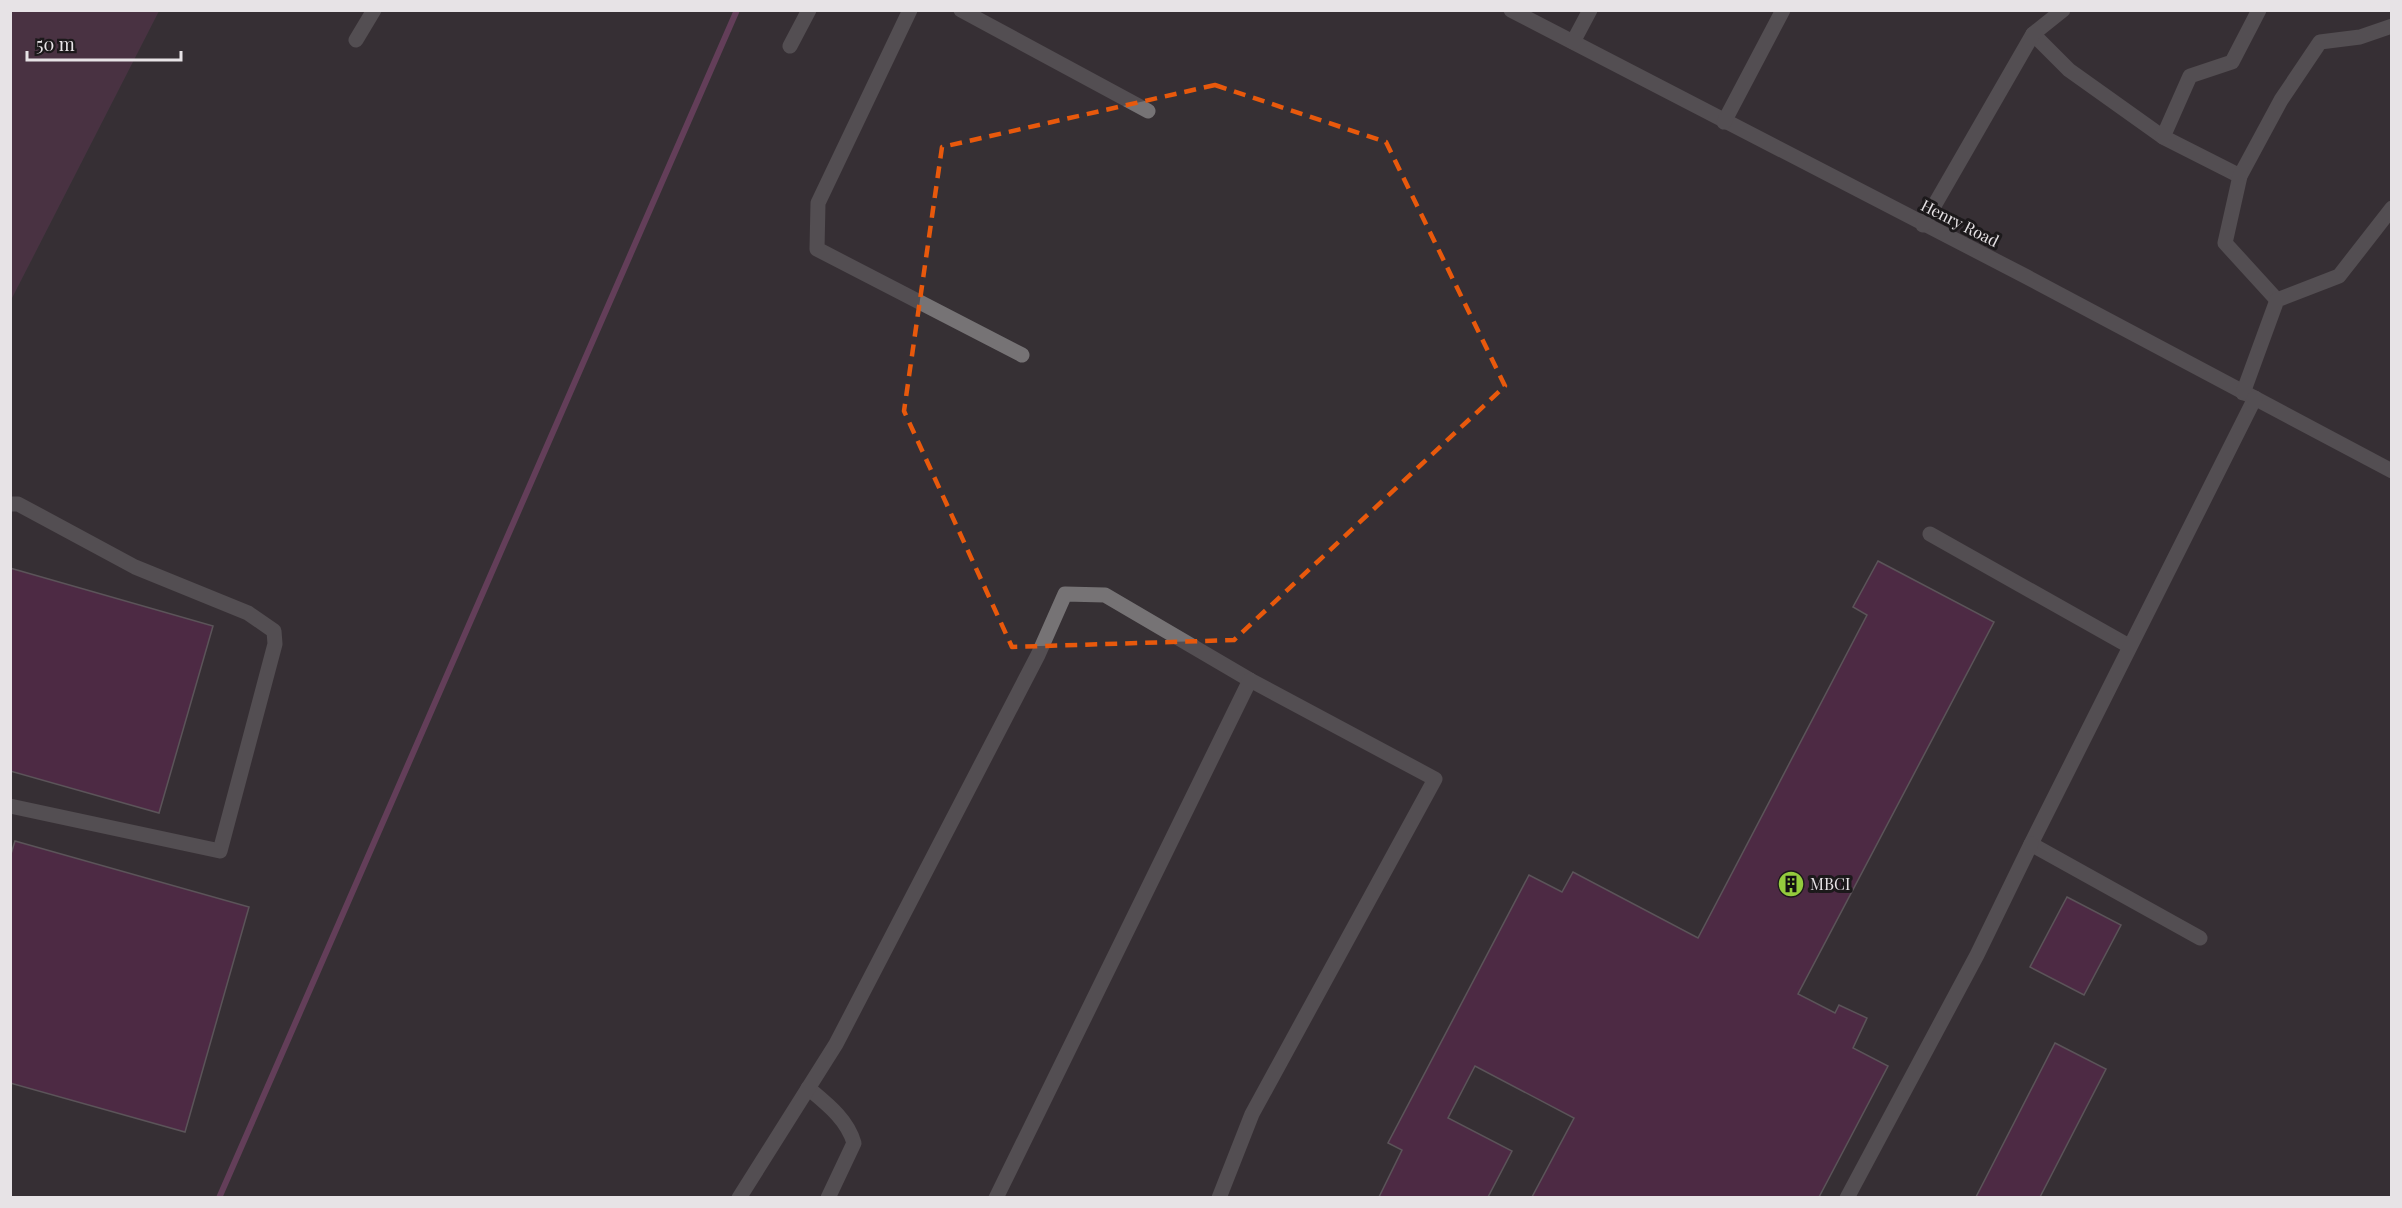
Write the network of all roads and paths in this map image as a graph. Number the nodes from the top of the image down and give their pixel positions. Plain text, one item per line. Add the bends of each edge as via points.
1 (374, 10) edge
2 (808, 10) edge
3 (910, 10) edge
4 (961, 10) edge
5 (1511, 10) edge
6 (1590, 10) edge
7 (1783, 10) edge
8 (2063, 10) edge
9 (2259, 10) edge
10 (2391, 26) edge
11 (2033, 34) junction
12 (356, 40) dead end
13 (1573, 42) junction
14 (790, 46) dead end
15 (1148, 111) dead end
16 (1724, 122) junction
17 (2163, 137) junction
18 (2240, 176) junction
19 (2391, 208) edge
20 (1923, 225) junction
21 (2277, 300) junction
22 (1022, 355) dead end
23 (2249, 396) junction
24 (2391, 471) edge
25 (10, 504) edge
26 (1930, 534) dead end
27 (2129, 646) junction
28 (1250, 680) junction
29 (10, 806) edge
30 (2031, 844) junction
31 (2200, 938) dead end
32 (808, 1088) junction
33 (739, 1197) edge
34 (828, 1197) edge
35 (996, 1197) edge
36 (1220, 1197) edge
37 (1847, 1197) edge

1 - 12 street
2 - 14 street
3 - 22 street via 818,203 817,249
4 - 15 street
5 - 13 street, Henry Road
6 - 13 street
7 - 16 street
8 - 11 street
9 - 17 street via 2232,62 2190,76
10 - 18 street via 2360,37 2320,42
11 - 17 street via 2077,76
11 - 20 street
13 - 16 street, Henry Road
16 - 20 street, Henry Road
17 - 18 street
18 - 21 street via 2225,243
19 - 21 street via 2339,276
20 - 23 street, Henry Road
21 - 23 street
23 - 24 street, Henry Road
23 - 27 street
25 - 29 street via 18,504 135,567 248,613 274,631 275,644 220,851
26 - 27 street
27 - 30 street
28 - 32 street via 1105,595 1065,594 1038,655 836,1044
28 - 35 street
28 - 36 street via 1435,779 1252,1114
30 - 31 street
30 - 37 street via 1977,955
32 - 33 street
32 - 34 street via 850,1129 854,1143

